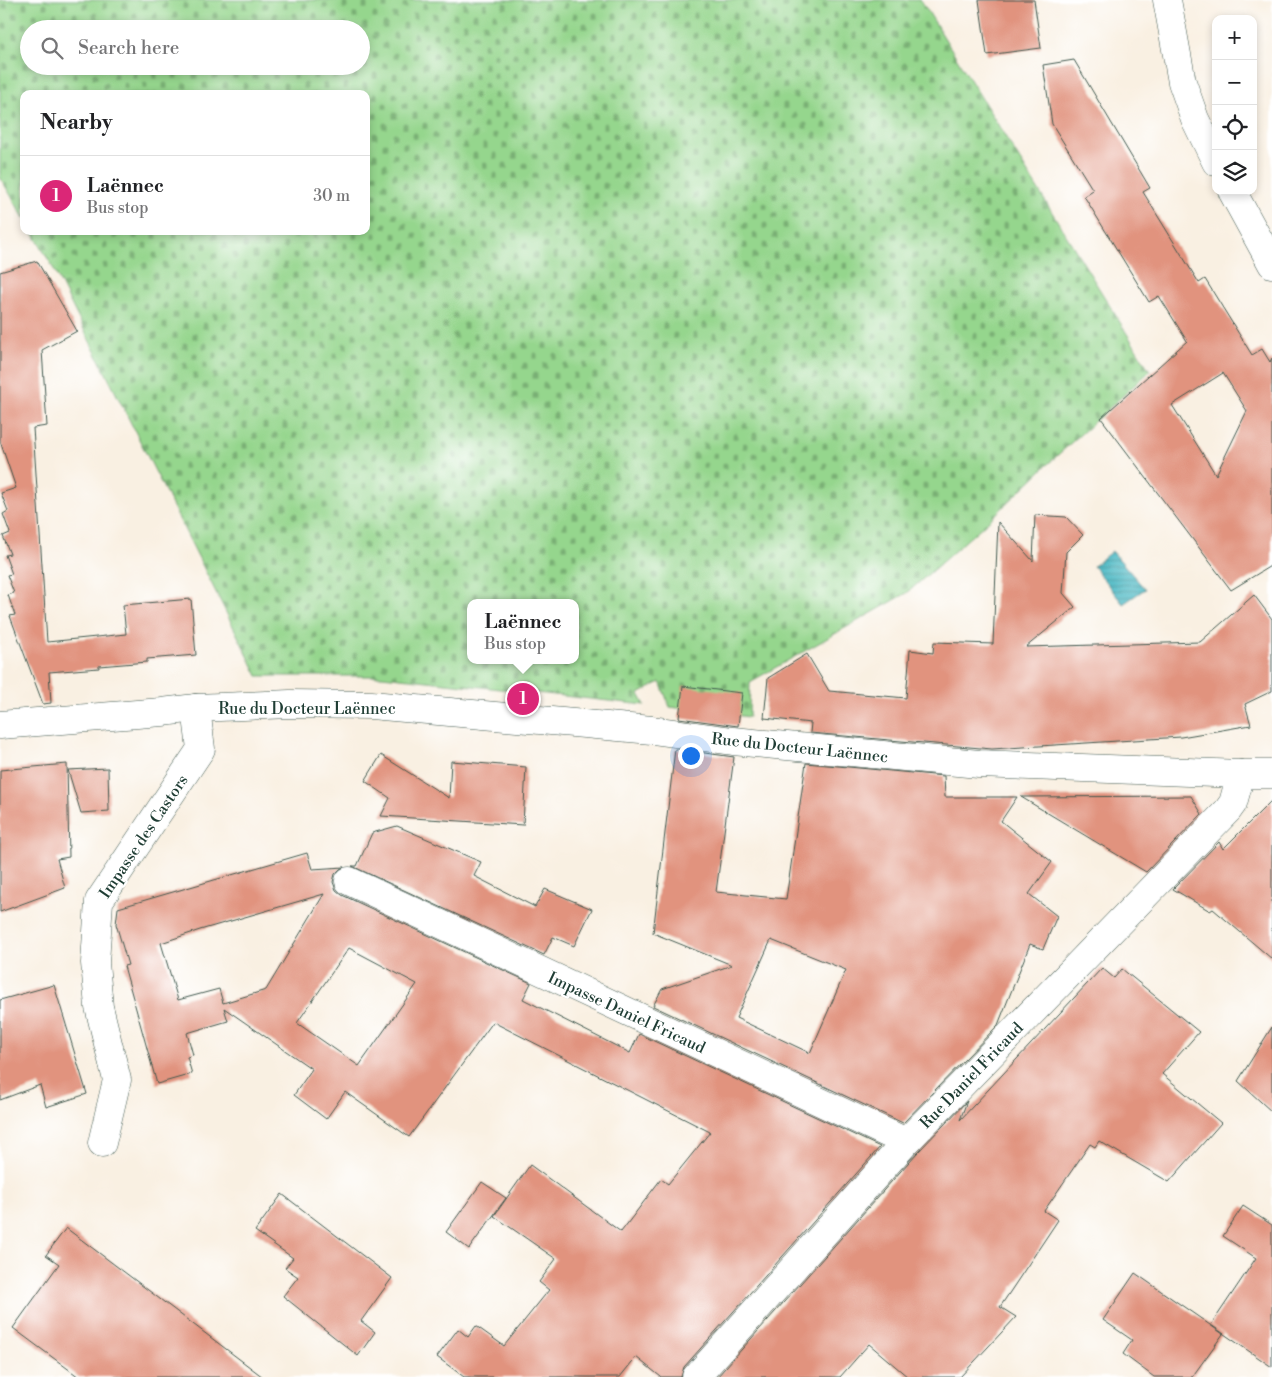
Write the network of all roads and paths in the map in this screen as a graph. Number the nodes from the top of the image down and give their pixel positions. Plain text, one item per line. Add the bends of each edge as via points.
1 (1167, 0) edge
2 (1212, 154) edge
3 (1234, 195) edge
4 (1272, 264) edge
5 (196, 708) junction
6 (0, 725) edge
7 (1241, 774) junction
8 (1272, 774) edge
9 (349, 881) dead end
10 (906, 1142) junction
11 (102, 1143) dead end
12 (696, 1377) edge

1 - 2 street via 1182,82
3 - 4 street
5 - 6 street, Rue du Docteur Laënnec
5 - 7 street, Rue du Docteur Laënnec via 371,705 979,764
5 - 11 street, Impasse des Castors via 201,749 99,901 95,963 99,1007 117,1080
7 - 8 street, Rue du Docteur Laënnec
7 - 10 street, Rue Daniel Fricaud via 1228,810
9 - 10 street, Impasse Daniel Fricaud
10 - 12 street, Rue Daniel Fricaud

